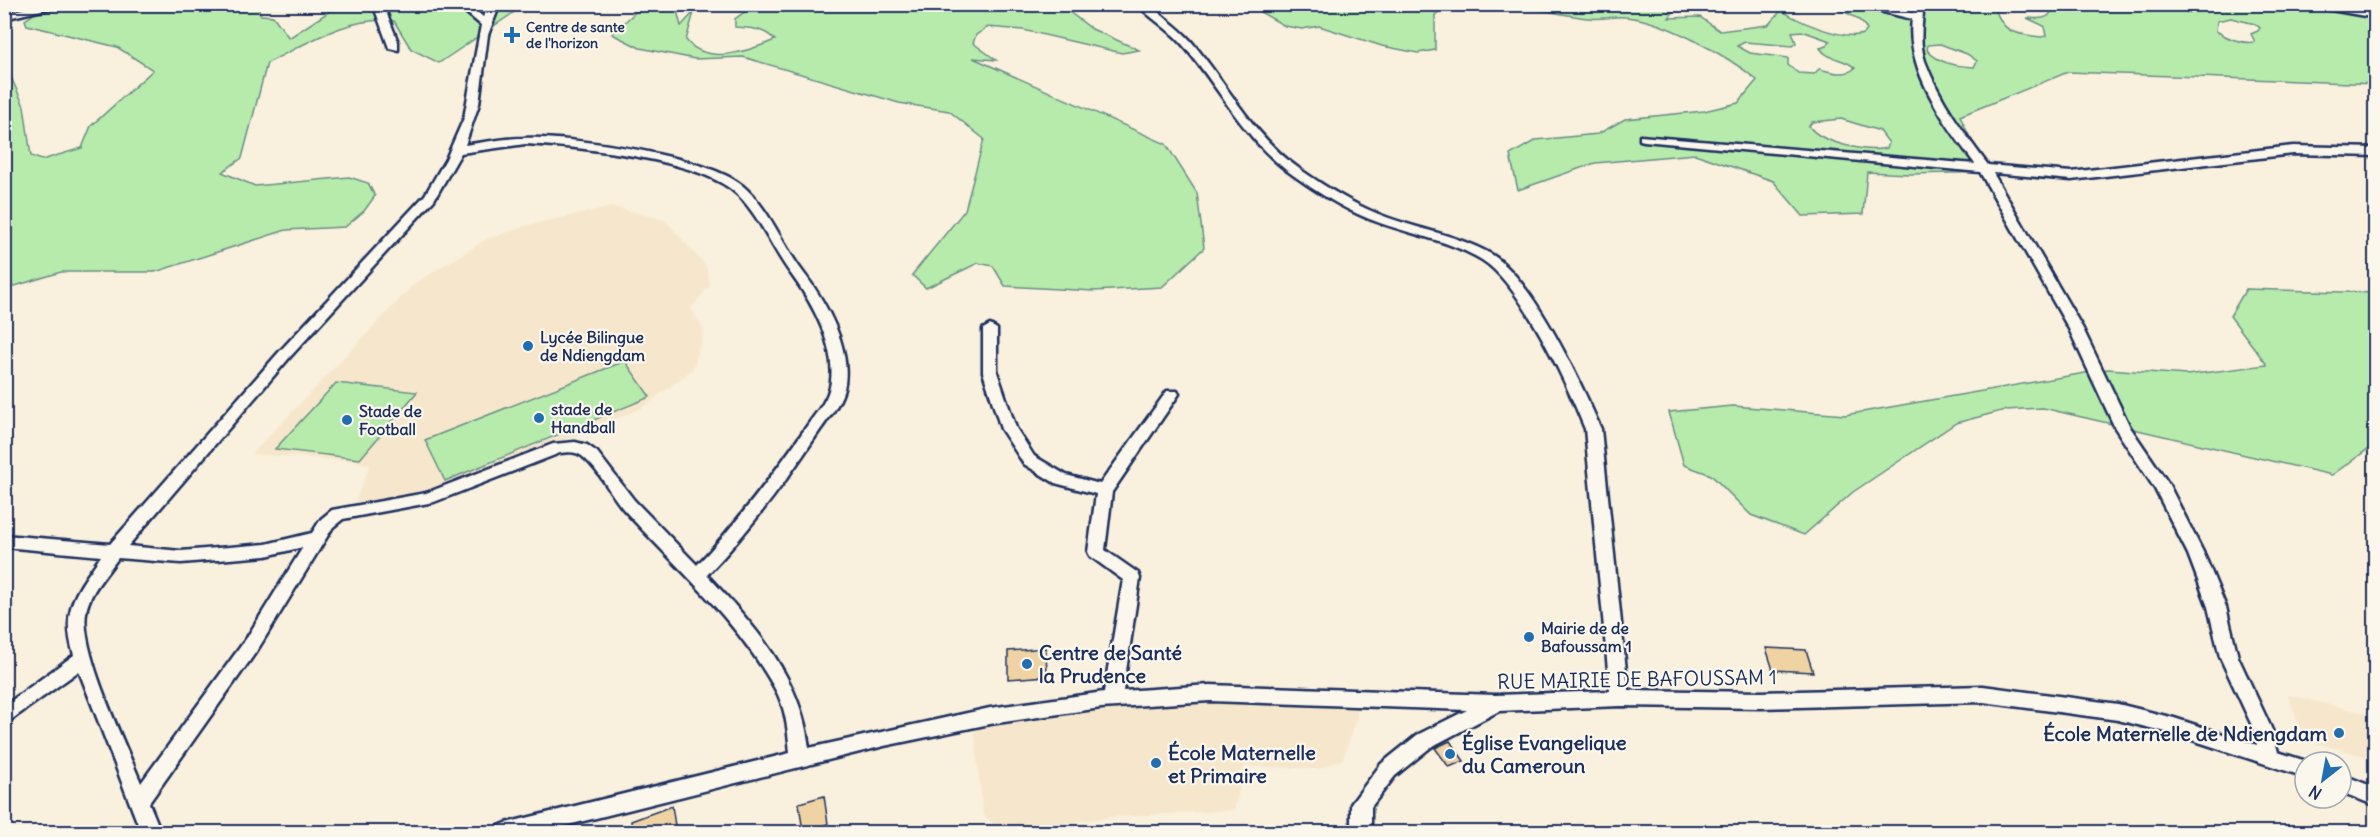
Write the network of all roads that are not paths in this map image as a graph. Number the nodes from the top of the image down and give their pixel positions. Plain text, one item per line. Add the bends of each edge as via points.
1 (62, 4) edge
2 (378, 4) edge
3 (461, 4) edge
4 (495, 4) edge
5 (1142, 4) edge
6 (1856, 4) edge
7 (2302, 4) edge
8 (1918, 11) edge
9 (2376, 15) edge
10 (4, 16) edge
11 (484, 23) junction
12 (394, 48) dead end
13 (1644, 138) dead end
14 (457, 150) junction
15 (2376, 152) edge
16 (1985, 168) junction
17 (990, 329) dead end
18 (1172, 394) dead end
19 (1104, 491) junction
20 (318, 538) junction
21 (4, 541) edge
22 (114, 551) junction
23 (697, 575) junction
24 (83, 658) junction
25 (1620, 698) junction
26 (1112, 699) junction
27 (1495, 703) junction
28 (4, 717) edge
29 (2270, 757) junction
30 (800, 759) junction
31 (2293, 765) edge
32 (2353, 788) edge
33 (2376, 797) edge
34 (139, 801) junction
35 (151, 832) edge
36 (506, 832) edge
37 (1361, 832) edge

1 - 10 street
2 - 12 street
3 - 11 street
4 - 11 street
5 - 25 street via 1185,41 1255,135 1296,172 1382,220 1459,243 1488,258 1526,298 1593,429
6 - 8 street
7 - 9 street
8 - 16 street via 1919,59 1948,119
11 - 14 street via 474,101
13 - 16 street
14 - 22 street via 440,182 408,224 285,354
14 - 23 street via 489,144 547,142 666,161 720,176 757,209 811,293 835,344 839,375 834,397 762,506
15 - 16 street via 2294,150 2085,177
16 - 29 street via 2076,329 2123,428 2162,487 2196,554 2217,607 2229,657 2263,730
17 - 19 street via 990,372 1009,429 1029,460 1061,478
18 - 19 street
19 - 26 street via 1096,552 1132,578
20 - 22 street via 219,556
20 - 23 street via 338,514 428,498 558,448 582,448
20 - 34 street via 252,644
21 - 22 street
22 - 24 street via 89,583 77,612 76,634
23 - 30 street via 743,628 780,680 794,708
24 - 28 street
24 - 34 street
25 - 27 street, RUE MAIRIE DE BAFOUSSAM 1
25 - 29 street, RUE MAIRIE DE BAFOUSSAM 1 via 1761,700 1983,694 2118,712
26 - 27 street, RUE MAIRIE DE BAFOUSSAM 1 via 1210,693
26 - 30 street, RUE MAIRIE DE BAFOUSSAM 1 via 979,718
27 - 37 street via 1424,741 1388,770 1361,804
29 - 31 street, RUE MAIRIE DE BAFOUSSAM 1
30 - 36 street, RUE MAIRIE DE BAFOUSSAM 1
32 - 33 street
34 - 35 street

